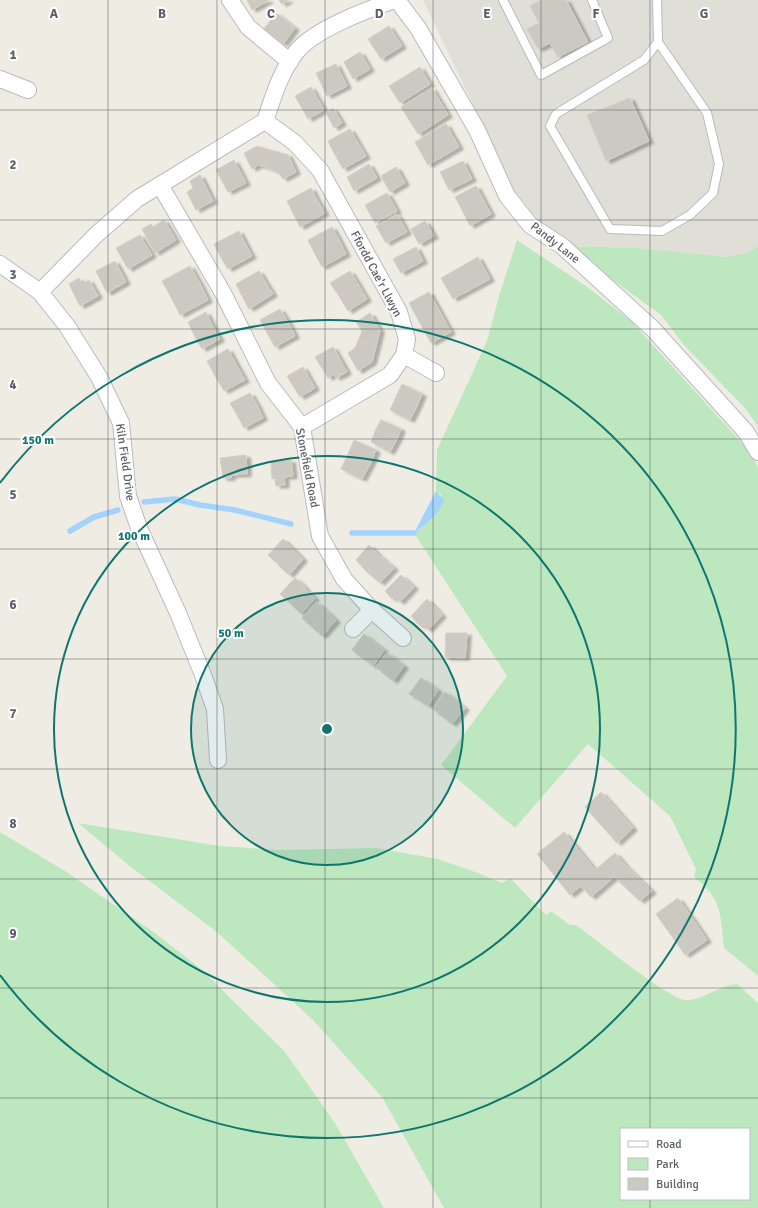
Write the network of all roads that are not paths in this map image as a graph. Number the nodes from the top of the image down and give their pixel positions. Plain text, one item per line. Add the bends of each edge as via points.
1 (230, 0) edge
2 (395, 0) edge
3 (503, 0) edge
4 (592, 0) edge
5 (657, 0) edge
6 (658, 42) junction
7 (290, 62) junction
8 (0, 79) edge
9 (28, 90) dead end
10 (265, 122) junction
11 (160, 186) junction
12 (0, 264) edge
13 (40, 292) junction
14 (404, 355) junction
15 (436, 373) dead end
16 (302, 427) junction
17 (758, 452) edge
18 (372, 610) junction
19 (353, 630) dead end
20 (403, 638) dead end
21 (218, 760) dead end

1 - 7 street via 248,27
2 - 7 street via 317,35 297,51
2 - 17 street, Pandy Lane via 418,28 477,130 508,196 530,225 562,246 653,329 746,432
3 - 4 lane via 541,75 608,38
5 - 6 lane
6 - 6 lane via 644,60 556,114 550,126 610,229 662,231 690,215 713,193 719,164 707,113
7 - 10 street via 280,80
8 - 9 street
10 - 11 street
10 - 14 street, Ffordd Cae'r Llwyn via 296,143 320,170 399,312 407,339
11 - 13 street via 137,199 102,229
11 - 16 street, Stonefield Road via 223,293 268,383
12 - 13 street, Kiln Field Drive
13 - 21 street, Kiln Field Drive via 67,326 99,377 121,423 128,496 139,528 203,675 214,709
14 - 15 street
14 - 16 street, Ffordd Cae'r Llwyn via 390,375
16 - 18 street, Stonefield Road via 320,536 344,580
18 - 19 street
18 - 20 street, Stonefield Road

